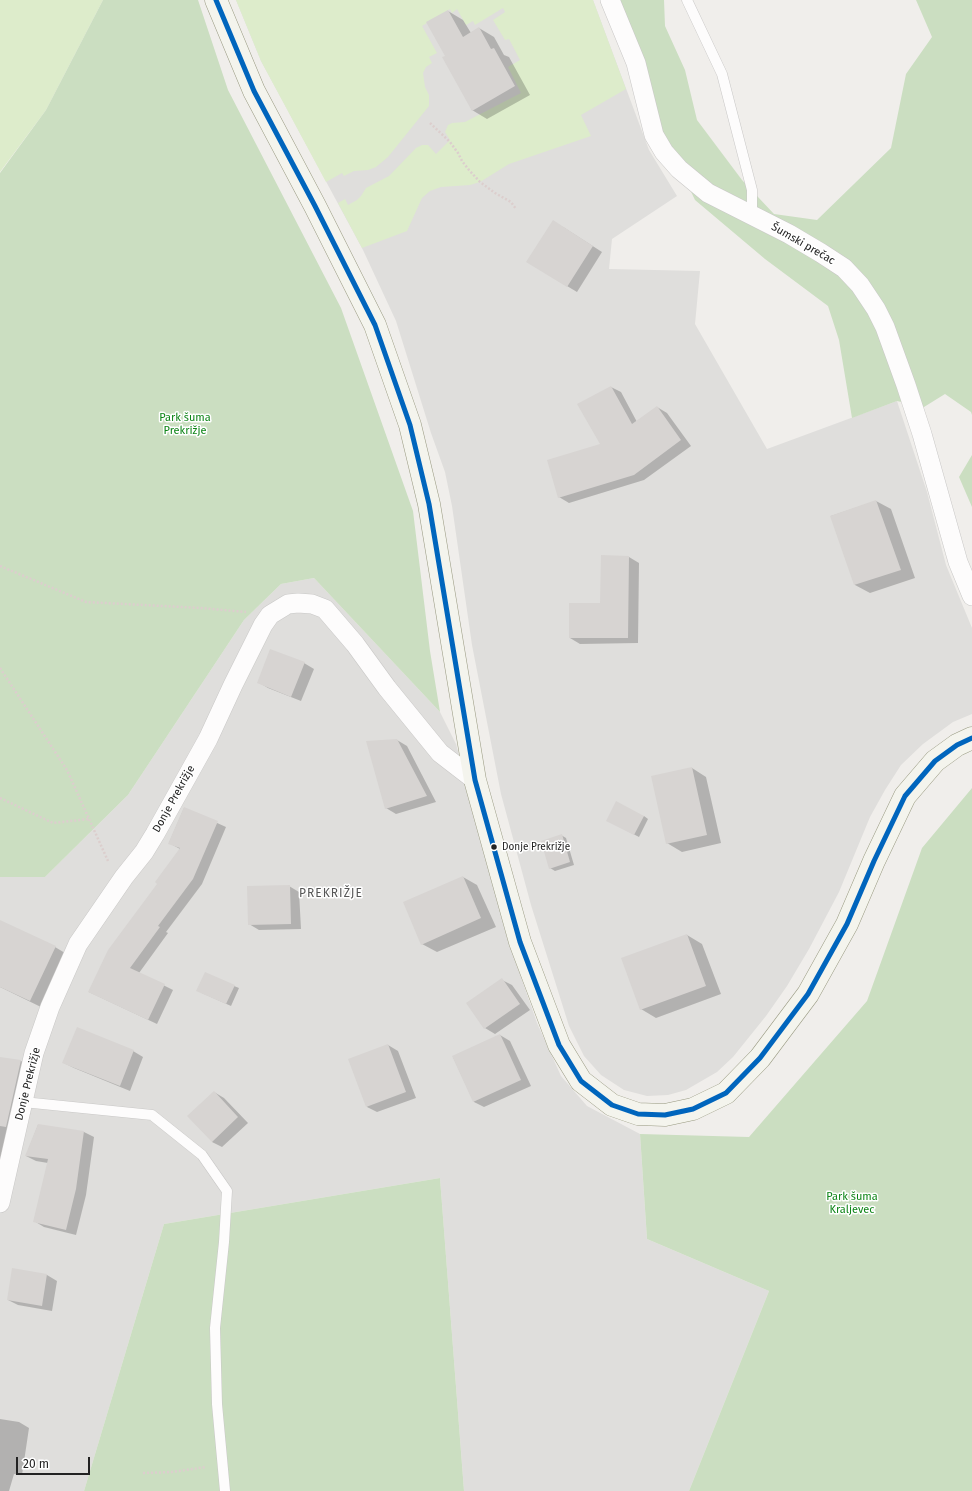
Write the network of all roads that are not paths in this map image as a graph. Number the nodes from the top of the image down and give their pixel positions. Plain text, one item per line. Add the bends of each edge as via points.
1 (216, 0) edge
2 (610, 0) edge
3 (687, 0) edge
4 (752, 216) junction
5 (972, 596) edge
6 (972, 738) edge
7 (475, 780) junction
8 (23, 1102) junction
9 (0, 1204) edge
10 (225, 1491) edge

1 - 7 street via 254,91 375,325 410,425 429,504
2 - 4 street, Šumski prečac via 636,63 654,134 664,152 679,169 708,193
3 - 4 lane via 722,74 752,190
4 - 5 street, Šumski prečac via 821,252 844,268 860,285 876,310 885,327 906,385 958,562
6 - 7 street via 935,761 905,796 847,924 811,988 760,1058 726,1093 693,1109 665,1115 638,1114 612,1105 581,1081 559,1045 520,942
7 - 8 street, Donje Prekrižje via 440,753 325,609 312,604 288,604 270,615 249,651 208,739 155,834 78,944 34,1053
8 - 9 street, Donje Prekrižje
8 - 10 lane via 152,1115 202,1155 227,1191 215,1328 217,1404

